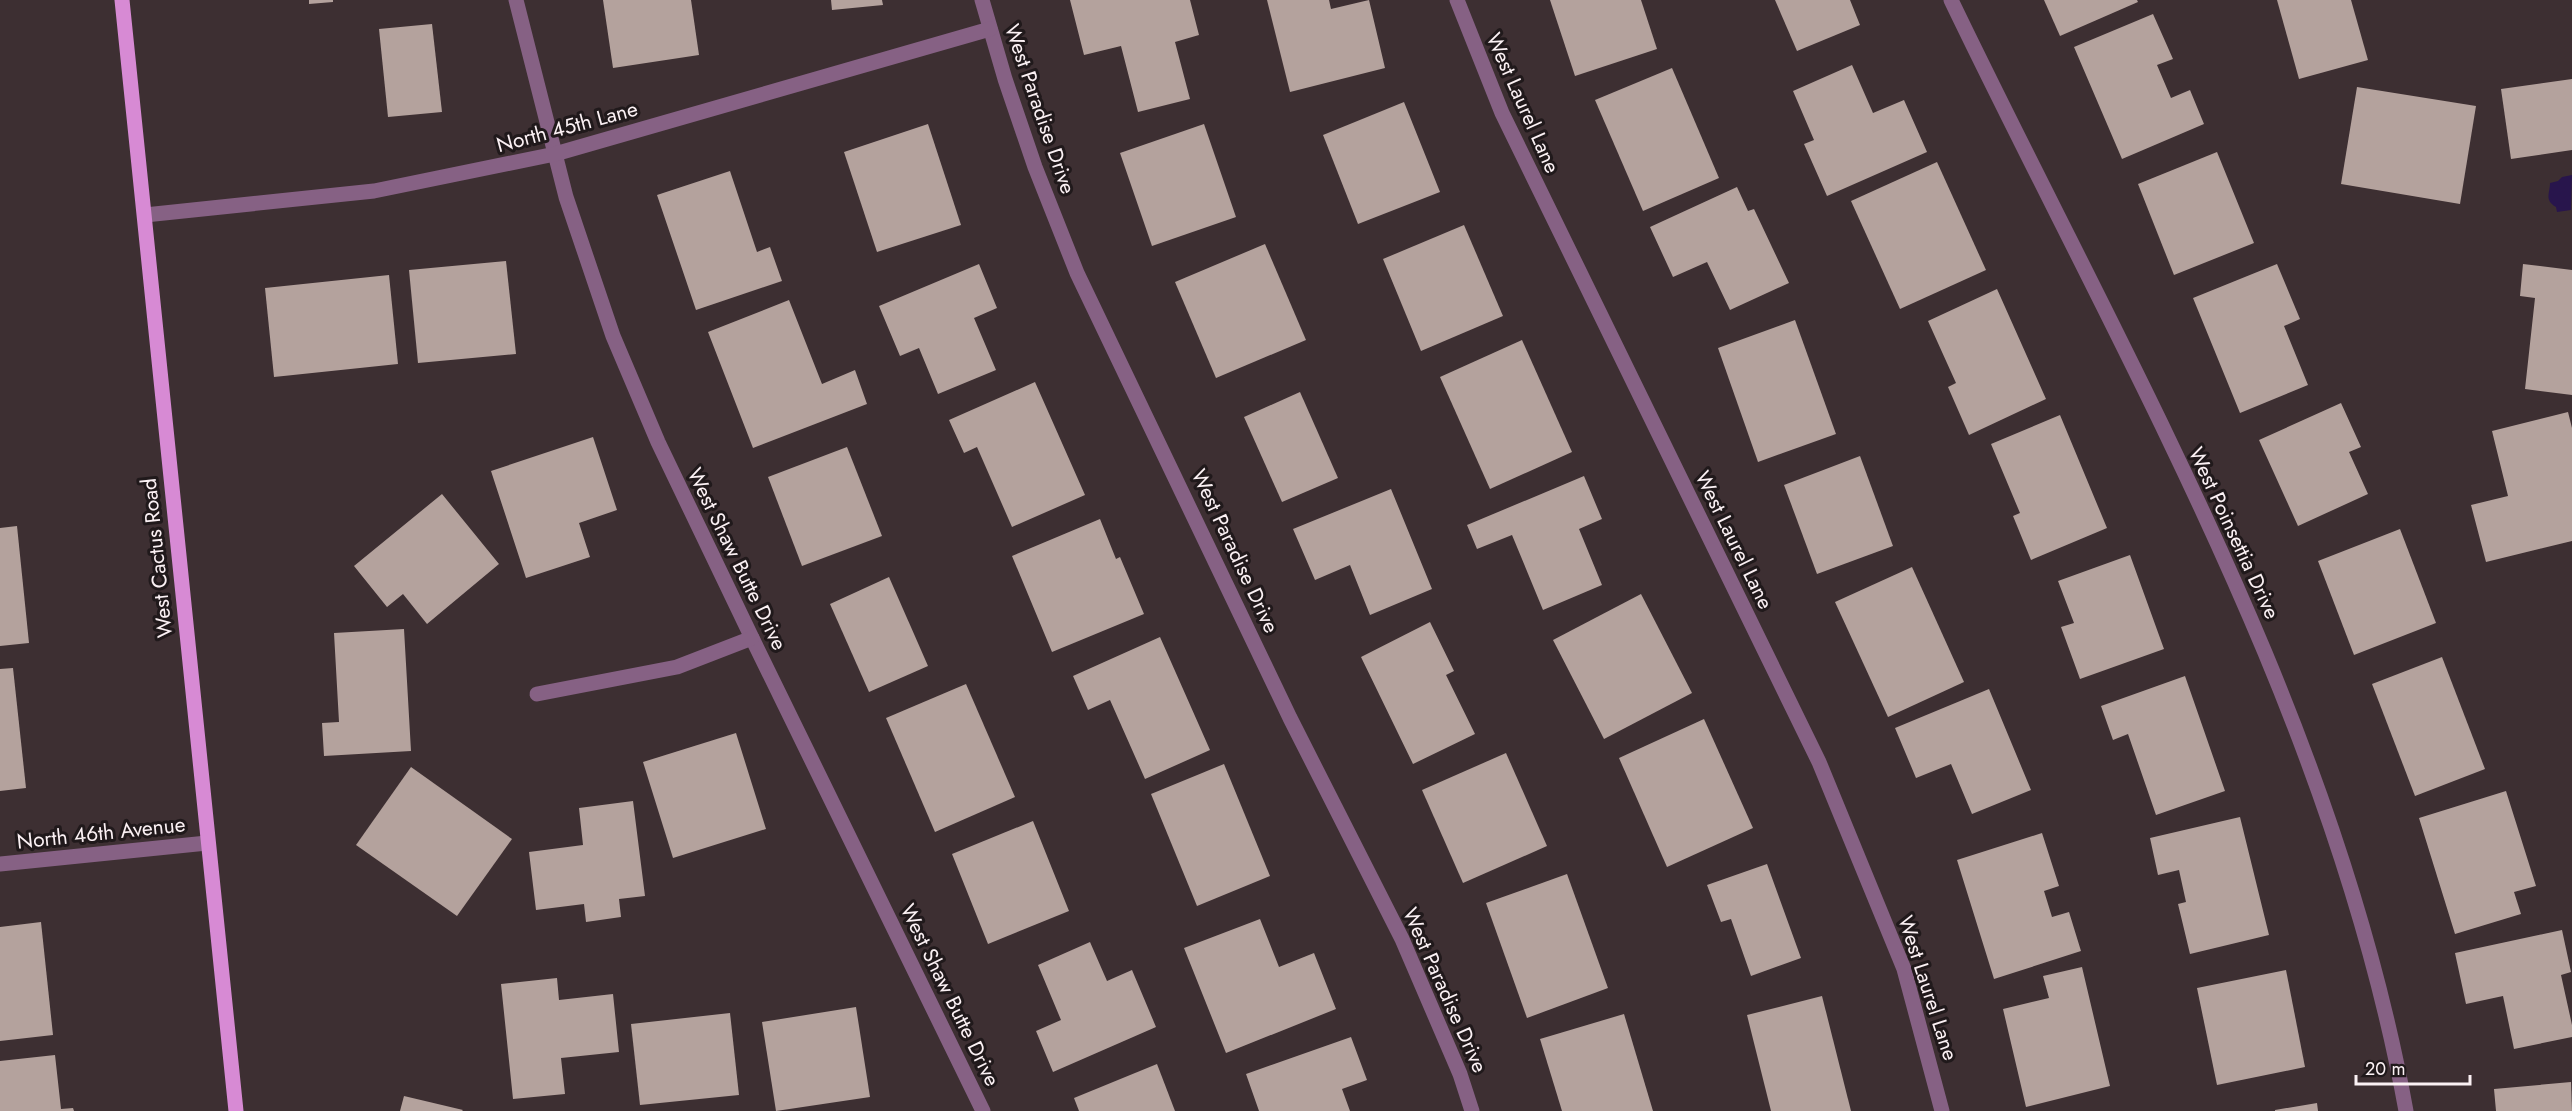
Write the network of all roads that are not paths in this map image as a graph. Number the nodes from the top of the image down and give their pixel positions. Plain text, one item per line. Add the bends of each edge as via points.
1 (122, 0) edge
2 (516, 0) edge
3 (982, 0) edge
4 (1457, 0) edge
5 (1951, 0) edge
6 (990, 29) junction
7 (555, 154) junction
8 (145, 214) junction
9 (752, 639) junction
10 (537, 694) dead end
11 (207, 843) junction
12 (0, 864) edge
13 (236, 1111) edge
14 (983, 1111) edge
15 (1472, 1111) edge
16 (1942, 1111) edge
17 (2406, 1111) edge

1 - 8 main road, West Cactus Road
2 - 7 street, West Shaw Butte Drive
3 - 6 street, West Paradise Drive
4 - 16 street, West Laurel Lane via 1502,113 1819,762 1904,969
5 - 17 street, West Poinsettia Drive via 2210,526 2276,675 2337,837 2373,955
6 - 7 street, North 45th Lane
6 - 15 street, West Paradise Drive via 1035,167 1077,273 1290,718 1402,939
7 - 8 street, North 45th Lane via 374,191
7 - 9 street, West Shaw Butte Drive via 613,336 658,442
8 - 11 main road, West Cactus Road
9 - 10 street via 677,667
9 - 14 street, West Shaw Butte Drive
11 - 12 street, North 46th Avenue
11 - 13 main road, West Cactus Road

